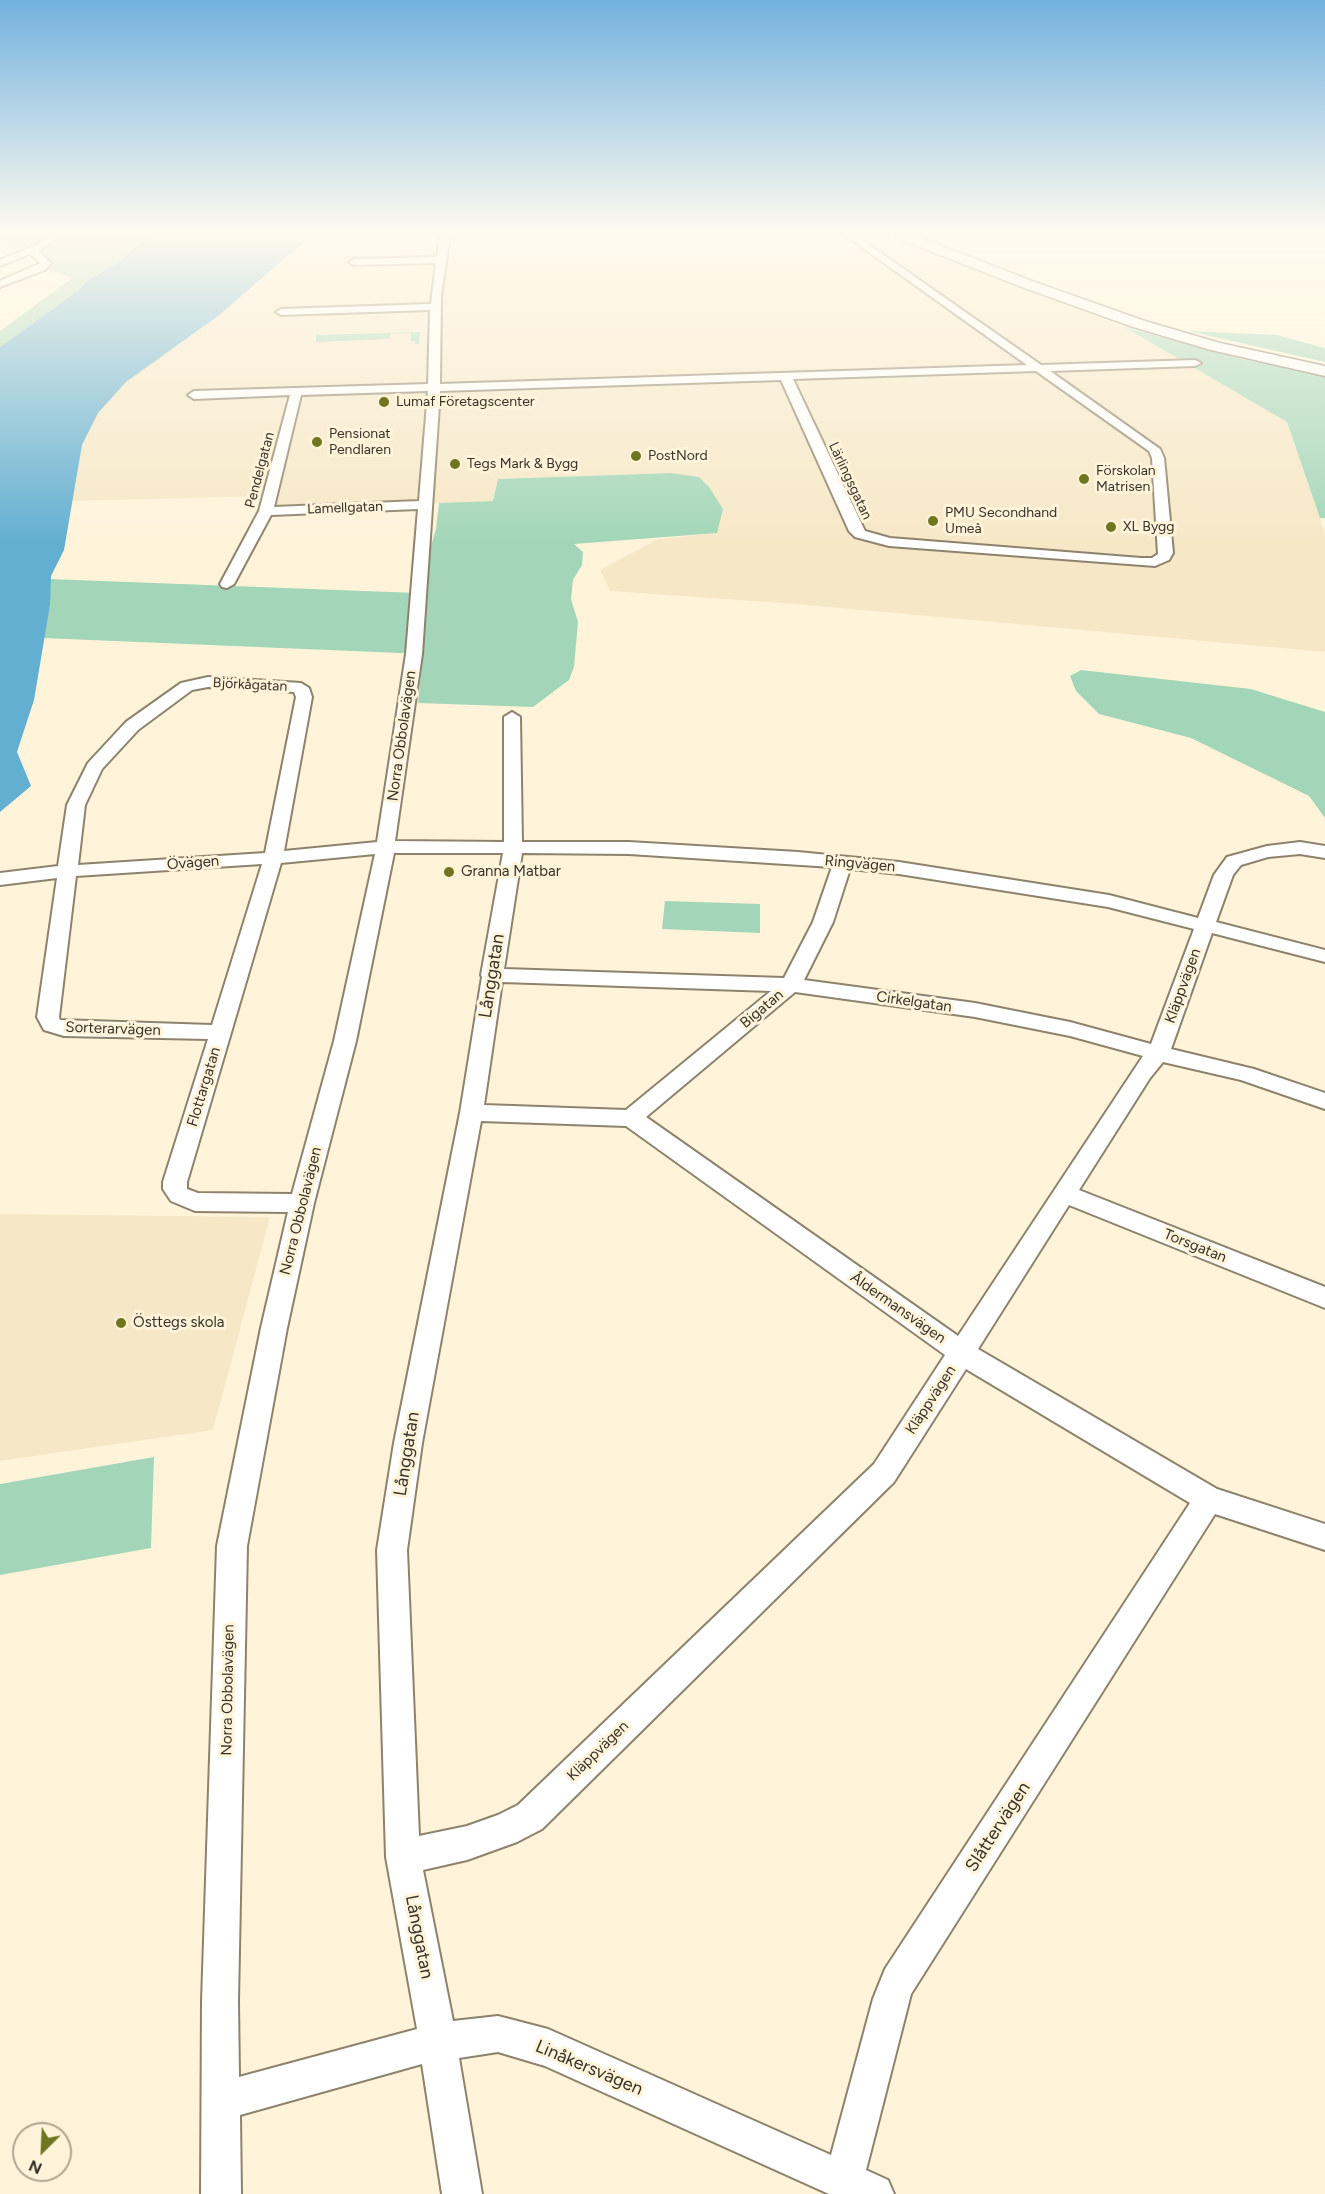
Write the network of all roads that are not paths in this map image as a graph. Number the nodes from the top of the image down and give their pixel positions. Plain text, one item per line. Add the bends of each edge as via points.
1 (435, 337) edge
2 (995, 337) edge
3 (1184, 337) edge
4 (1200, 337) edge
5 (1195, 363) dead end
6 (1040, 369) junction
7 (1325, 369) edge
8 (786, 377) junction
9 (434, 388) junction
10 (296, 393) junction
11 (194, 395) dead end
12 (423, 505) junction
13 (266, 511) junction
14 (227, 584) dead end
15 (512, 717) dead end
16 (386, 847) junction
17 (513, 848) junction
18 (1325, 852) edge
19 (273, 858) junction
20 (843, 862) junction
21 (68, 871) junction
22 (0, 879) edge
23 (1205, 925) junction
24 (1325, 956) edge
25 (491, 975) junction
26 (791, 985) junction
27 (221, 1032) junction
28 (1158, 1053) junction
29 (1325, 1101) edge
30 (471, 1113) junction
31 (631, 1119) junction
32 (1065, 1194) junction
33 (302, 1203) junction
34 (1325, 1298) edge
35 (962, 1353) junction
36 (1209, 1499) junction
37 (1325, 1537) edge
38 (403, 1857) junction
39 (437, 2042) junction
40 (220, 2102) junction
41 (859, 2187) edge
42 (221, 2194) edge
43 (462, 2194) edge

1 - 9 street, Norra Obbolavägen
2 - 6 street, Lärlingsgatan
3 - 7 highway
4 - 7 highway
5 - 6 street
6 - 8 street
6 - 8 street, Lärlingsgatan via 1154,448 1166,553 1161,560 1142,562 889,542 860,534
8 - 9 street
9 - 10 street
9 - 12 street, Norra Obbolavägen
10 - 11 street
10 - 13 street, Pendelgatan
12 - 13 street, Lamellgatan
12 - 16 street, Norra Obbolavägen via 414,654
13 - 14 street, Pendelgatan
15 - 17 street, Långgatan
16 - 17 street, Ringvägen
16 - 19 street, Övägen
16 - 33 street, Norra Obbolavägen via 345,1041
17 - 20 street, Ringvägen via 629,848
17 - 25 street, Långgatan
18 - 23 street, Kläppvägen via 1300,848 1234,861 1224,875
19 - 21 street, Övägen
19 - 21 street, Björkågatan via 304,697 301,688 208,682 187,686 132,726 94,767 76,805
19 - 27 street, Flottargatan
20 - 23 street, Ringvägen via 899,867 1109,901
20 - 26 street, Bigatan via 823,922
21 - 22 street, Övägen
21 - 27 street, Sorterarvägen via 48,1017 52,1025 64,1029
23 - 24 street, Ringvägen
23 - 28 street, Kläppvägen
25 - 26 street, Cirkelgatan
25 - 30 street, Långgatan
26 - 28 street, Cirkelgatan via 986,1012
26 - 31 street, Bigatan
27 - 33 street, Flottargatan via 175,1189 185,1200 195,1202
28 - 29 street, Cirkelgatan via 1246,1074
28 - 32 street, Kläppvägen
30 - 31 street
30 - 38 street, Långgatan via 408,1443 392,1550
31 - 35 street, Åldermansvägen
32 - 34 street, Torsgatan
32 - 35 street, Kläppvägen
33 - 40 street, Norra Obbolavägen via 232,1546
35 - 36 street, Åldermansvägen
35 - 38 street, Kläppvägen via 884,1473 530,1817 467,1843
36 - 37 street, Åldermansvägen
36 - 41 street, Slåttervägen via 898,1982 891,1999
38 - 39 street, Långgatan
39 - 40 street, Linåkersvägen
39 - 41 street, Linåkersvägen via 498,2034 548,2048
39 - 43 street, Långgatan
40 - 42 street, Norra Obbolavägen

